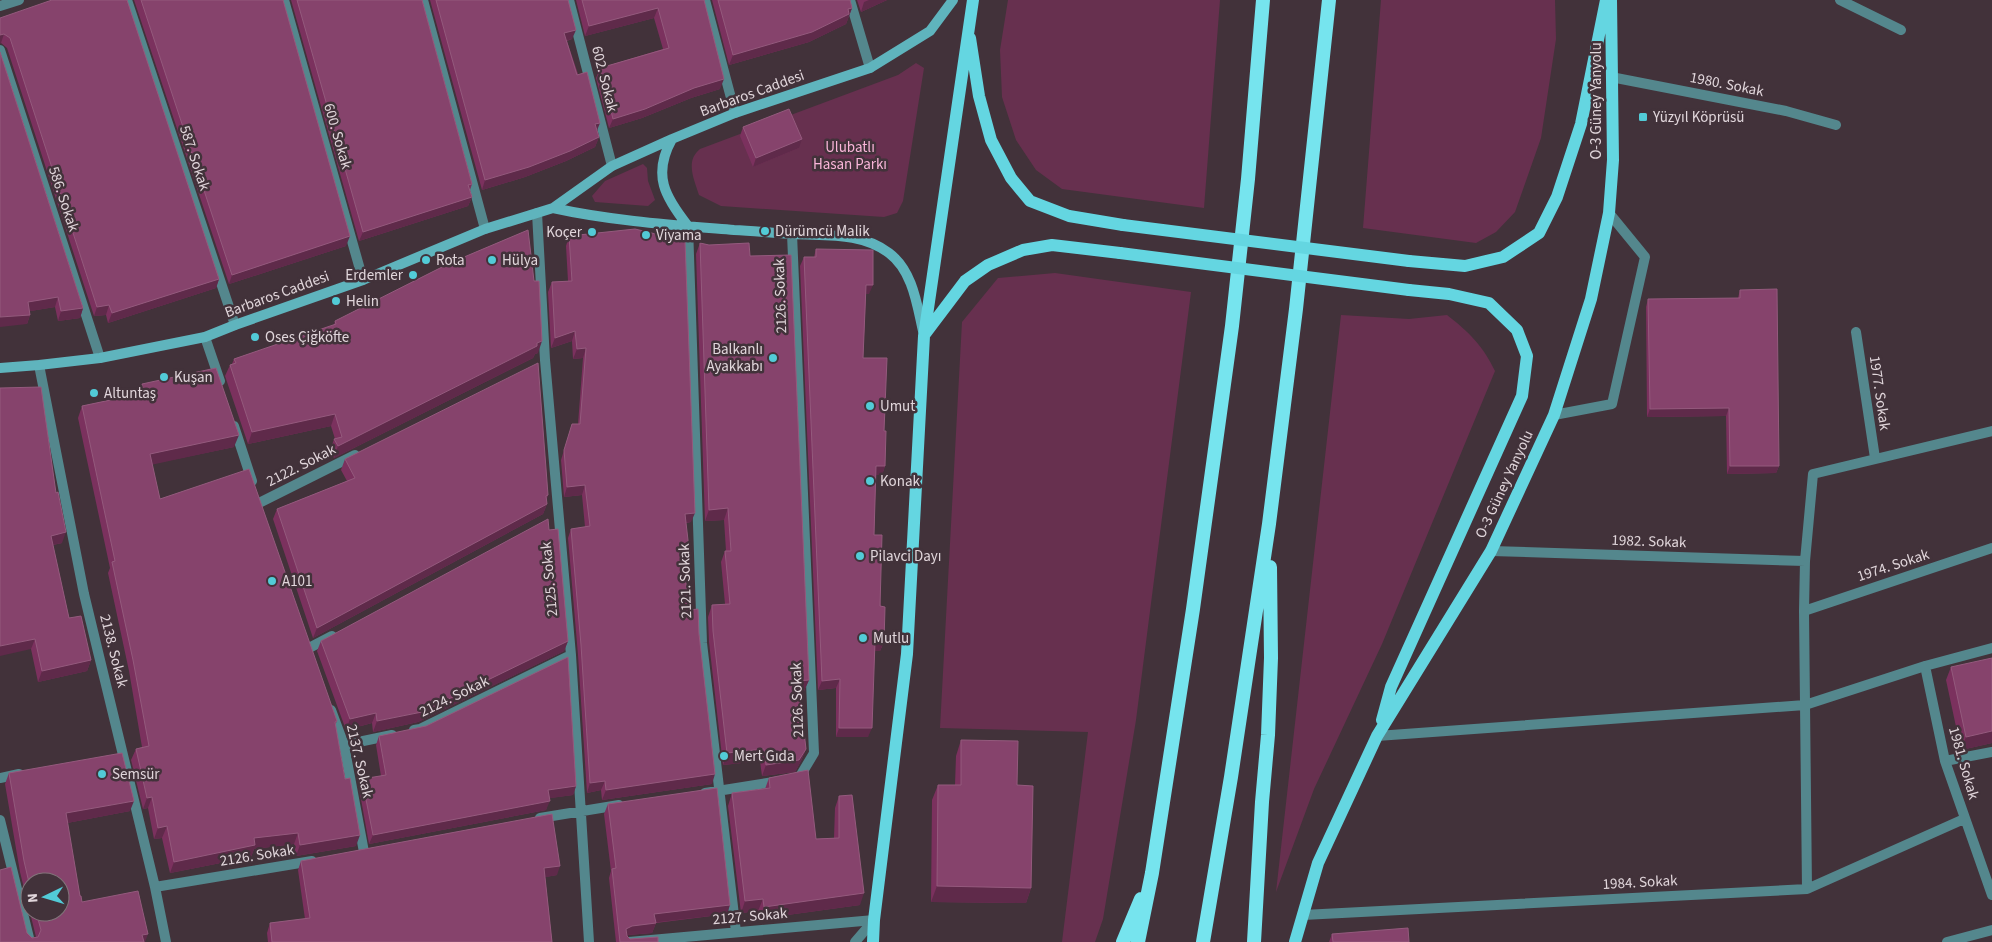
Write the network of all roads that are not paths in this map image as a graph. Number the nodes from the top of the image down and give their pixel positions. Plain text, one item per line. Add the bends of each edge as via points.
1 (19, 0) edge
2 (126, 0) edge
3 (284, 0) edge
4 (423, 0) edge
5 (569, 0) edge
6 (705, 0) edge
7 (850, 0) edge
8 (953, 0) edge
9 (972, 0) edge
10 (1263, 0) edge
11 (1329, 0) edge
12 (1606, 0) edge
13 (1612, 0) edge
14 (1840, 0) edge
15 (0, 6) edge
16 (968, 26) junction
17 (1901, 30) dead end
18 (0, 50) edge
19 (870, 68) junction
20 (1611, 77) junction
21 (736, 113) junction
22 (1836, 125) dead end
23 (672, 139) junction
24 (612, 166) junction
25 (553, 208) junction
26 (537, 213) junction
27 (1608, 213) junction
28 (688, 226) junction
29 (486, 229) junction
30 (792, 234) junction
31 (362, 280) junction
32 (235, 325) junction
33 (1856, 332) dead end
34 (924, 336) junction
35 (205, 337) junction
36 (100, 358) junction
37 (39, 366) junction
38 (0, 368) edge
39 (223, 392) edge
40 (1554, 415) junction
41 (232, 420) edge
42 (1992, 431) edge
43 (366, 449) edge
44 (1875, 458) junction
45 (1270, 524) junction
46 (1992, 548) edge
47 (1491, 550) junction
48 (1805, 561) junction
49 (1804, 611) junction
50 (343, 630) edge
51 (309, 648) edge
52 (1992, 648) edge
53 (570, 655) junction
54 (1925, 666) junction
55 (328, 701) edge
56 (1805, 705) junction
57 (1376, 736) junction
58 (344, 745) junction
59 (1992, 752) edge
60 (1945, 761) junction
61 (28, 772) edge
62 (0, 778) edge
63 (720, 791) junction
64 (693, 795) edge
65 (628, 804) edge
66 (581, 810) junction
67 (1964, 819) junction
68 (0, 820) edge
69 (534, 820) edge
70 (364, 852) edge
71 (326, 859) edge
72 (1152, 872) junction
73 (155, 887) junction
74 (1807, 889) junction
75 (1992, 895) edge
76 (1303, 914) junction
77 (874, 920) junction
78 (1992, 930) edge
79 (736, 932) junction
80 (30, 942) edge
81 (166, 942) edge
82 (589, 942) edge
83 (629, 942) edge
84 (855, 942) edge
85 (873, 942) edge
86 (1123, 942) edge
87 (1138, 942) edge
88 (1203, 942) edge
89 (1254, 942) edge
90 (1295, 942) edge
91 (1947, 942) edge

1 - 15 street
2 - 32 street, 587. Sokak
3 - 31 street, 600. Sokak
4 - 29 street
5 - 24 street, 602. Sokak
6 - 21 street
7 - 19 street
8 - 19 main road, Barbaros Caddesi via 930,31
9 - 16 main road
10 - 72 highway via 1232,326
11 - 45 highway
12 - 16 main road, bridge via 1581,124 1557,197 1539,233 1503,257 1465,266 1122,225 1069,216 1030,201 1011,178 991,140 979,96
13 - 20 main road, O-3 Güney Yanyolu
14 - 17 street
16 - 34 main road
18 - 36 street, 586. Sokak
19 - 21 main road, Barbaros Caddesi
20 - 22 street, 1980. Sokak via 1786,111
20 - 27 main road, O-3 Güney Yanyolu via 1613,160
21 - 23 main road, Barbaros Caddesi
23 - 24 main road, Barbaros Caddesi
23 - 28 main road via 662,161 663,185 672,207
24 - 25 main road, Barbaros Caddesi
25 - 26 main road, Barbaros Caddesi
25 - 28 main road, Barbaros Caddesi via 590,216
26 - 29 main road, Barbaros Caddesi
26 - 53 street, 2125. Sokak via 540,362
27 - 40 main road, O-3 Güney Yanyolu via 1591,299
27 - 40 street via 1645,257 1612,404
28 - 30 main road, Barbaros Caddesi
28 - 63 street, 2121. Sokak via 702,643
29 - 31 main road, Barbaros Caddesi
30 - 34 main road, Barbaros Caddesi via 850,237 873,243 890,254 908,277
30 - 63 street, 2126. Sokak via 814,753 799,778
31 - 32 main road, Barbaros Caddesi
32 - 35 main road, Barbaros Caddesi
33 - 44 street, 1977. Sokak
34 - 57 main road, bridge via 965,282 988,265 1023,250 1052,245 1449,294 1488,303 1517,330 1527,356 1522,396 1391,687
34 - 77 main road via 908,654
35 - 36 main road, Barbaros Caddesi
35 - 39 street
36 - 37 main road, Barbaros Caddesi
37 - 38 main road, Barbaros Caddesi
37 - 73 street, 2138. Sokak via 119,756
40 - 47 main road, O-3 Güney Yanyolu
41 - 43 street, 2122. Sokak via 261,507
42 - 44 street
44 - 48 street via 1813,474
45 - 88 highway
45 - 89 highway via 1271,658
46 - 49 street, 1974. Sokak
47 - 48 street, 1982. Sokak
47 - 57 main road, O-3 Güney Yanyolu
48 - 49 street
49 - 56 street
50 - 51 street
52 - 54 street
53 - 58 street, 2124. Sokak via 420,729
53 - 66 street, 2125. Sokak
54 - 56 street
54 - 60 street, 1981. Sokak
55 - 58 street, 2137. Sokak
56 - 57 street
56 - 74 street
57 - 76 main road, O-3 Güney Yanyolu via 1318,863
58 - 70 street, 2137. Sokak
59 - 60 street
60 - 67 street, 1981. Sokak
61 - 62 street
63 - 64 street, 2126. Sokak
63 - 79 street, 2121. Sokak
65 - 66 street
66 - 69 street
66 - 82 street, 2125. Sokak
67 - 74 street, 1984. Sokak
67 - 75 street, 1981. Sokak
68 - 80 street
71 - 73 street, 2126. Sokak
72 - 86 highway
72 - 87 highway
73 - 81 street, 2138. Sokak
74 - 76 street, 1984. Sokak
76 - 90 main road, O-3 Güney Yanyolu
77 - 79 street, 2127. Sokak
77 - 84 street
77 - 85 main road
78 - 91 street
79 - 83 street, 2127. Sokak

